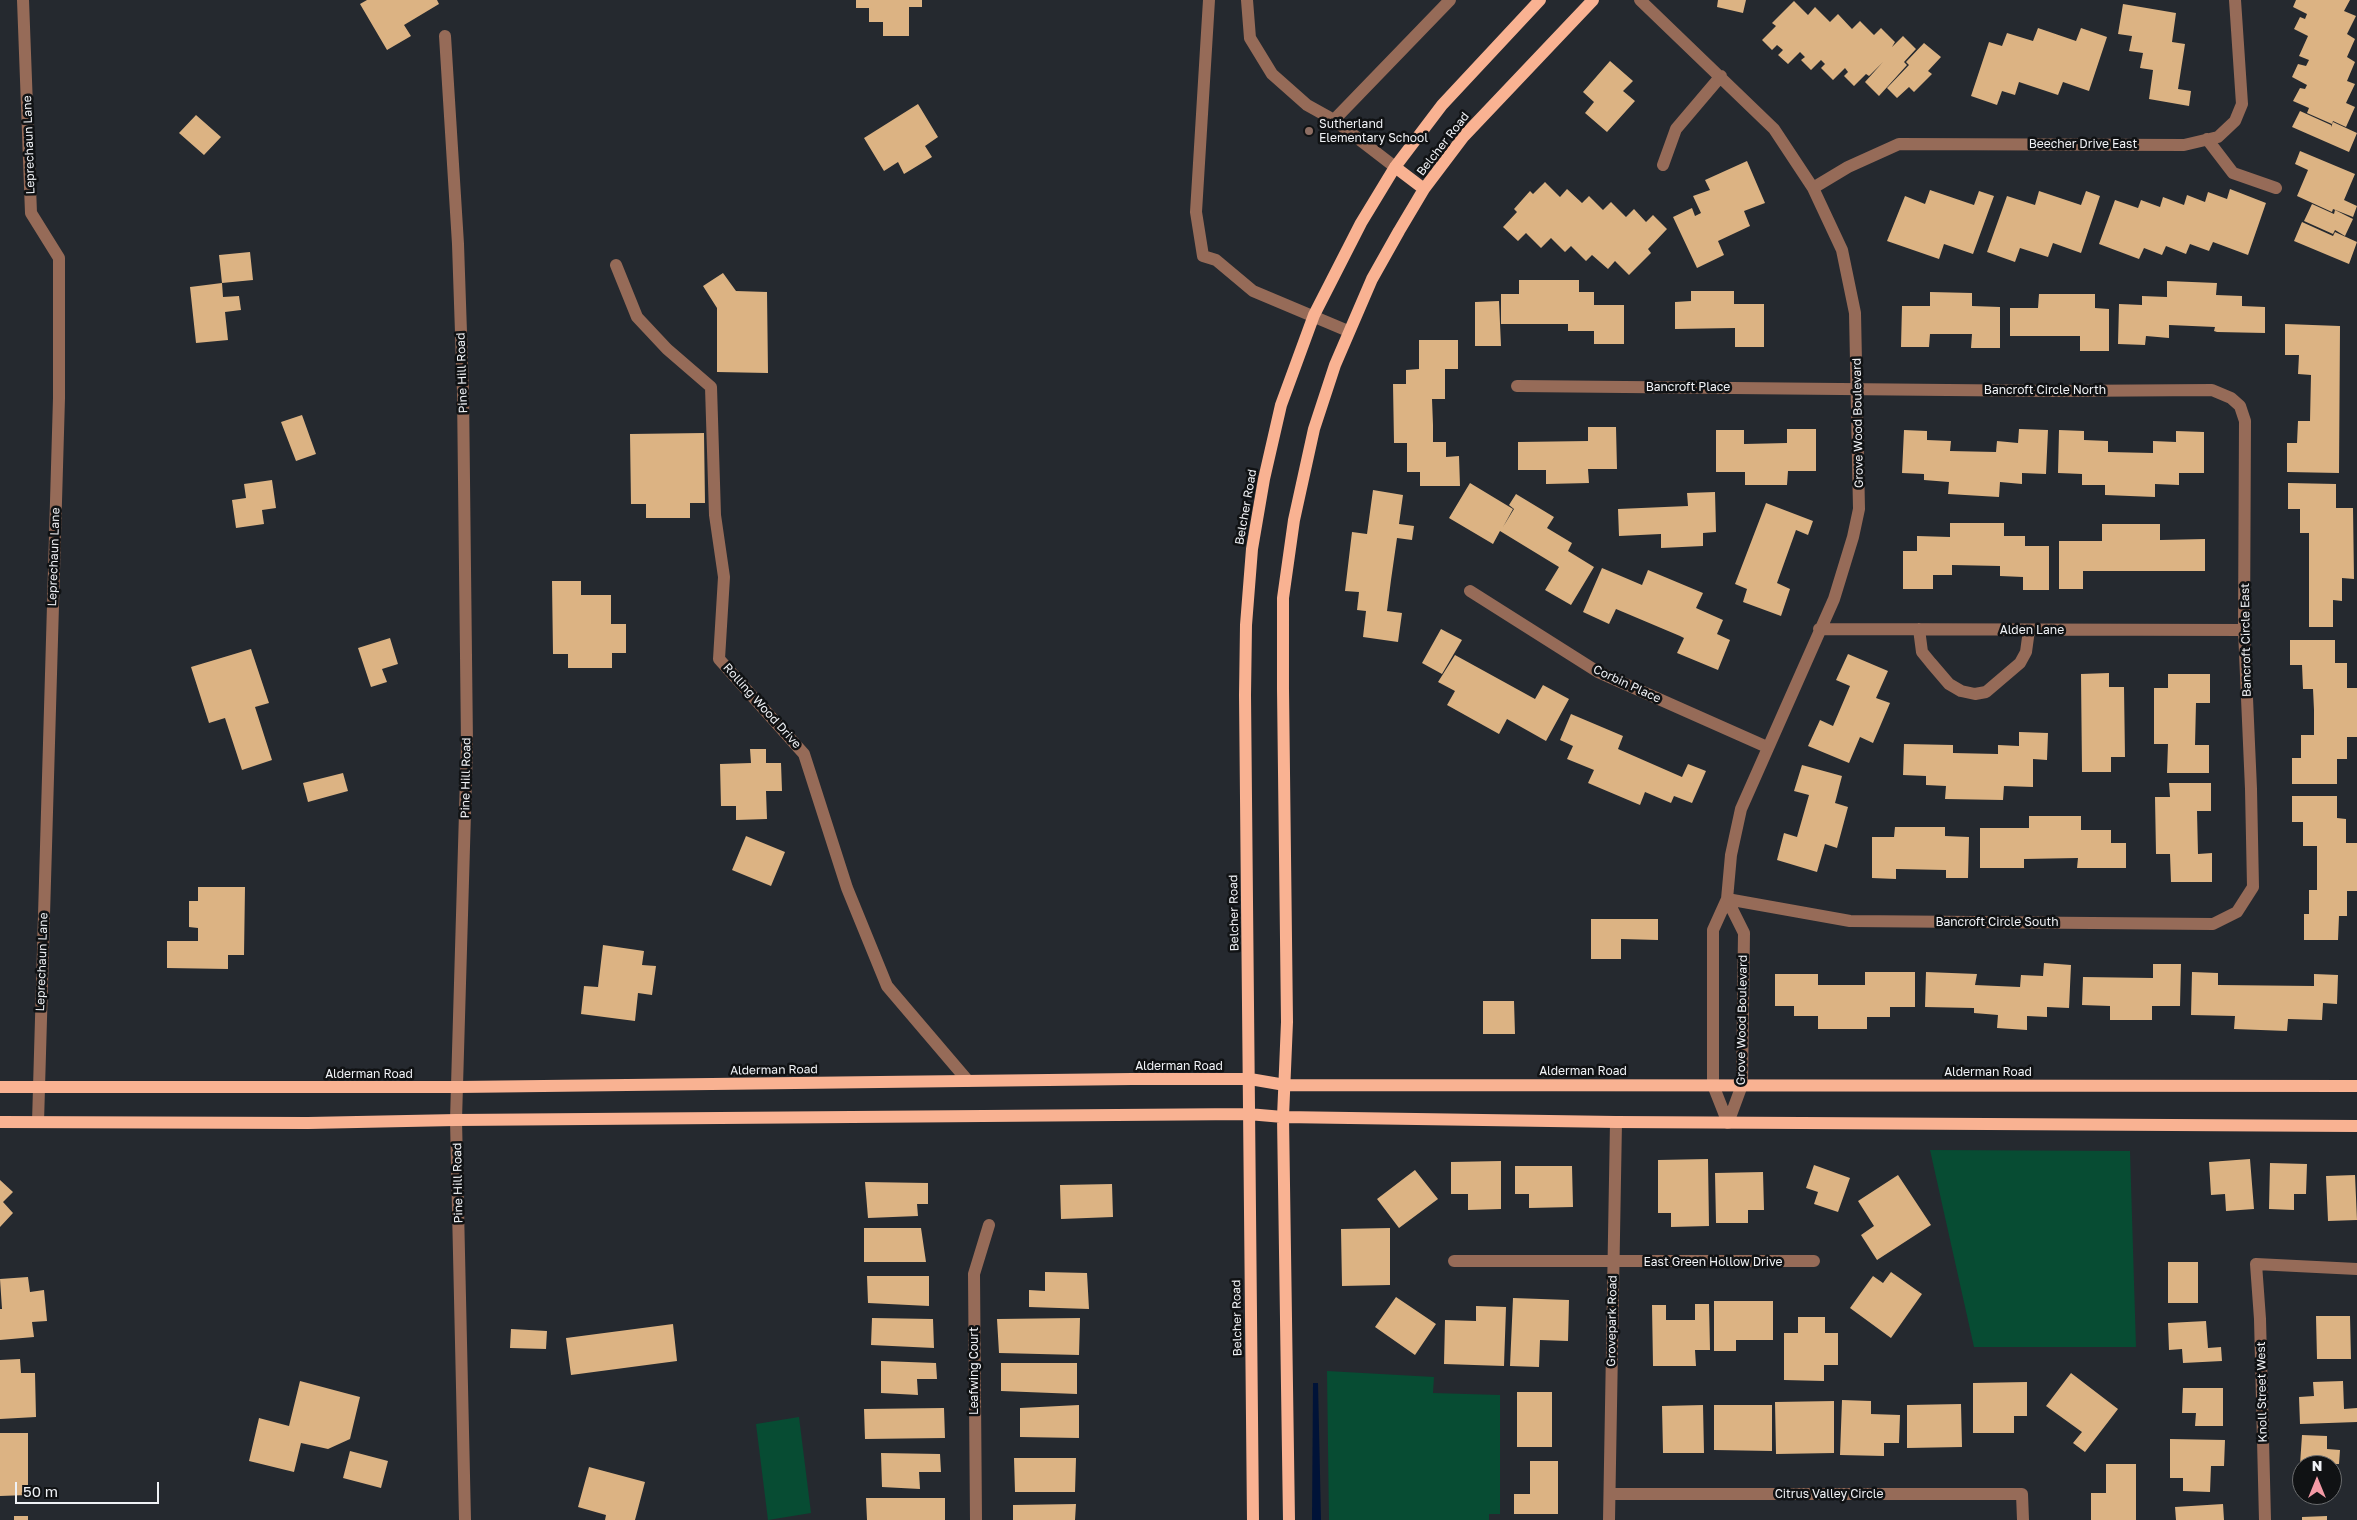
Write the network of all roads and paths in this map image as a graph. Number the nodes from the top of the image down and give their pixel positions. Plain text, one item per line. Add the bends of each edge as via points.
1 (23, 0) edge
2 (1209, 0) edge
3 (1246, 0) edge
4 (1450, 0) edge
5 (1540, 0) edge
6 (1594, 0) edge
7 (1640, 0) edge
8 (2235, 0) edge
9 (445, 36) dead end
10 (1721, 76) junction
11 (1334, 120) junction
12 (2207, 139) junction
13 (1662, 165) dead end
14 (1395, 167) junction
15 (1813, 188) junction
16 (2276, 188) dead end
17 (1424, 189) junction
18 (616, 265) dead end
19 (1314, 315) junction
20 (1348, 331) junction
21 (1517, 386) dead end
22 (1858, 388) junction
23 (2231, 398) joint
24 (1470, 590) dead end
25 (1819, 629) junction
26 (1919, 629) junction
27 (2029, 630) junction
28 (2244, 630) junction
29 (1767, 747) junction
30 (2253, 887) joint
31 (1727, 899) junction
32 (1250, 1079) junction
33 (968, 1081) junction
34 (1713, 1084) junction
35 (1742, 1084) junction
36 (1285, 1085) junction
37 (2357, 1086) edge
38 (0, 1087) edge
39 (38, 1087) junction
40 (459, 1087) junction
41 (1248, 1114) junction
42 (1283, 1117) junction
43 (456, 1120) junction
44 (0, 1122) edge
45 (38, 1122) junction
46 (1616, 1122) junction
47 (1728, 1123) junction
48 (2357, 1126) edge
49 (989, 1225) dead end
50 (1454, 1262) dead end
51 (1814, 1262) dead end
52 (1612, 1263) junction
53 (2357, 1269) edge
54 (1610, 1494) junction
55 (465, 1520) edge
56 (976, 1520) edge
57 (1253, 1520) edge
58 (1289, 1520) edge
59 (1609, 1520) edge
60 (2023, 1520) edge
61 (2265, 1520) edge

1 - 39 street, Leprechaun Lane via 31,213 59,258 59,398
2 - 19 street via 1196,212 1203,256 1216,260 1253,291
3 - 11 street via 1250,38 1272,74 1307,106
4 - 11 street
5 - 14 main road, Belcher Road via 1442,106
6 - 17 main road, Belcher Road via 1464,136
7 - 10 street, Grove Wood Boulevard
8 - 12 street, Beecher Drive East via 2242,104 2235,121 2218,136
9 - 40 street, Pine Hill Road via 463,392 467,744
10 - 13 street via 1676,130
10 - 15 street, Grove Wood Boulevard via 1774,129
11 - 14 street
12 - 15 street, Beecher Drive East via 2184,145 1900,144 1848,167
12 - 16 street via 2232,173
14 - 17 main road
14 - 19 main road, Belcher Road via 1361,223
15 - 22 street, Grove Wood Boulevard via 1842,250 1856,314
17 - 20 main road, Belcher Road via 1372,279
18 - 33 street, Rolling Wood Drive via 637,317 667,349 711,387 714,515 724,577 719,659 804,754 847,888 887,986
19 - 20 street
19 - 32 main road, Belcher Road via 1281,405 1252,549 1245,695
20 - 36 main road, Belcher Road via 1314,429 1294,520 1284,598
21 - 22 street, Bancroft Place
22 - 23 street, Bancroft Circle North via 2212,390
22 - 25 street, Grove Wood Boulevard via 1859,509 1844,570
23 - 28 street, Bancroft Circle East via 2240,406 2245,421
24 - 29 street, Corbin Place via 1598,672
25 - 26 street, Alden Lane
25 - 29 street, Grove Wood Boulevard
26 - 27 street, Alden Lane
26 - 27 street via 1922,652 1931,664 1949,684 1975,694 1986,692 2020,662 2026,652
27 - 28 street, Alden Lane
28 - 30 street, Bancroft Circle East
29 - 31 street, Grove Wood Boulevard via 1740,809
30 - 31 street, Bancroft Circle South via 2237,912 2213,924 1850,921
31 - 34 street, Grove Wood Boulevard via 1713,930
31 - 35 street, Grove Wood Boulevard via 1744,933
32 - 33 main road, Alderman Road
32 - 36 main road, Alderman Road
32 - 41 main road, Belcher Road
33 - 40 main road, Alderman Road
34 - 35 main road, Alderman Road
34 - 36 main road, Alderman Road
34 - 47 street, Grove Wood Boulevard
35 - 37 main road, Alderman Road
35 - 47 street, Grove Wood Boulevard
36 - 42 main road, Belcher Road
38 - 39 main road, Alderman Road
39 - 40 main road, Alderman Road
39 - 45 street, Leprechaun Lane
40 - 43 street, Pine Hill Road
41 - 42 main road
41 - 43 main road
41 - 57 main road, Belcher Road
42 - 46 main road
42 - 58 main road, Belcher Road
43 - 45 main road
43 - 55 street, Pine Hill Road
44 - 45 main road
46 - 47 main road
46 - 52 street, Grovepark Road
47 - 48 main road
49 - 56 street, Leafwing Court via 974,1274
50 - 52 street, East Green Hollow Drive
51 - 52 street, East Green Hollow Drive
52 - 54 street, Grovepark Road
53 - 61 street, Knoll Street West via 2256,1264
54 - 59 street, Grovepark Road
54 - 60 street, Citrus Valley Circle via 2022,1494

